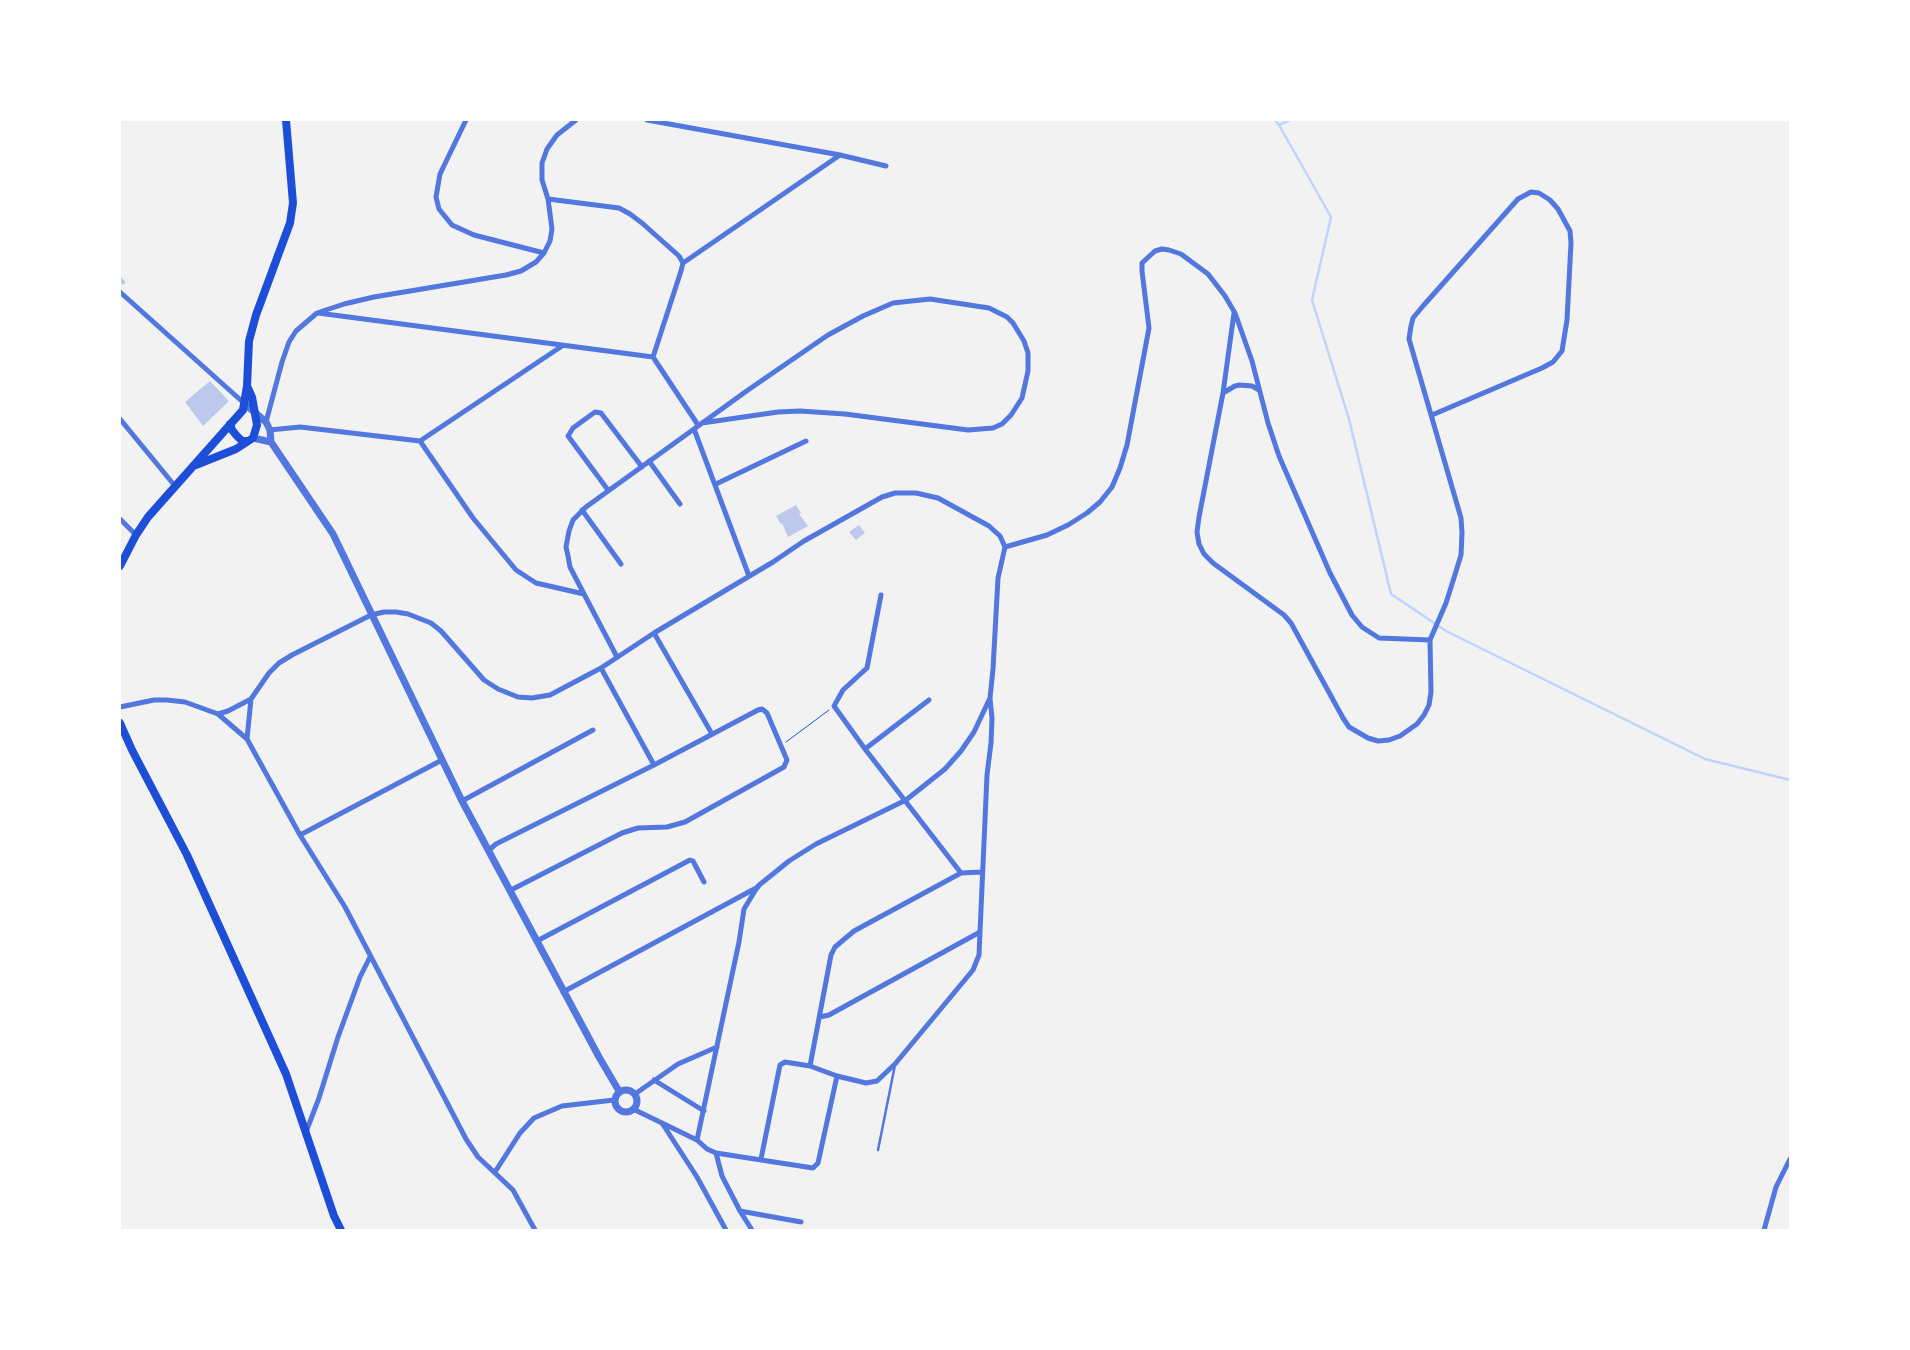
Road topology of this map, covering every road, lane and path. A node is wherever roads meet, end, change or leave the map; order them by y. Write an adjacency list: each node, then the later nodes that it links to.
1 (286, 120): 15 (main road)
2 (466, 120): 8 (street)
3 (576, 120): 7 (street)
4 (647, 120): 5 (street)
5 (840, 155): 6 (street); 9 (street)
6 (886, 166)
7 (548, 199): 8 (street); 9 (street)
8 (544, 253): 11 (street)
9 (683, 263): 14 (street)
10 (120, 292): 18 (street)
11 (317, 313): 13 (street); 22 (street)
12 (1234, 313): 16 (street); 17 (street); 40 (street)
13 (562, 346): 14 (street); 27 (street)
14 (654, 357): 24 (street)
15 (247, 386): 18 (main road); 19 (main road)
16 (1259, 390): 17 (street); 48 (street)
17 (1223, 393): 48 (street)
18 (245, 404): 19 (street); 23 (main road)
19 (254, 411): 22 (street); 26 (main road)
20 (1432, 415): 20 (street); 48 (street)
21 (120, 419): 34 (street)
22 (266, 422): 25 (street)
23 (230, 424): 26 (main road); 31 (main road)
24 (698, 426): 24 (street); 30 (street); 33 (street)
25 (270, 430): 27 (street); 29 (street)
26 (250, 440): 29 (street); 31 (main road)
27 (420, 441): 44 (street)
28 (806, 441): 33 (street)
29 (271, 442): 46 (street)
30 (649, 461): 32 (street); 36 (street)
31 (196, 465): 34 (main road)
32 (642, 466): 35 (street); 35 (street)
33 (716, 484): 43 (street)
34 (174, 486): 39 (main road)
35 (608, 490): 37 (street)
36 (680, 504)
37 (582, 510): 41 (street); 44 (street)
38 (120, 519): 39 (street)
39 (136, 535): 42 (main road)
40 (1005, 547): 43 (street); 51 (street)
41 (621, 564)
42 (120, 566)
43 (749, 576): 47 (street)
44 (584, 594): 49 (street)
45 (881, 595): 54 (street)
46 (371, 615): 50 (street); 52 (street); 63 (street)
47 (654, 633): 49 (street); 59 (street)
48 (1430, 640)
49 (617, 657): 50 (street)
50 (601, 668): 64 (street)
51 (990, 698): 65 (street); 69 (street)
52 (252, 700): 56 (street); 60 (street)
53 (929, 700): 62 (street)
54 (834, 706): 61 (path); 62 (street)
55 (120, 707): 56 (street)
56 (218, 714): 60 (street)
57 (120, 723): 90 (main road)
58 (593, 730): 66 (street)
59 (712, 734): 61 (street); 64 (street)
60 (247, 739): 67 (street)
61 (781, 745): 73 (street)
62 (865, 749): 65 (street)
63 (442, 760): 66 (street); 67 (street)
64 (654, 765): 68 (street)
65 (906, 800): 70 (street); 72 (street)
66 (462, 801): 68 (street)
67 (300, 835): 76 (street)
68 (489, 850): 73 (street)
69 (982, 872): 70 (street); 74 (street)
70 (961, 873): 78 (street)
71 (704, 882): 75 (street)
72 (758, 886): 77 (street); 79 (street)
73 (511, 890): 75 (street)
74 (980, 932): 78 (street); 80 (street)
75 (537, 941): 77 (street)
76 (370, 957): 90 (street); 96 (street)
77 (564, 992): 84 (street)
78 (820, 1018): 81 (street)
79 (717, 1047): 83 (street); 88 (street)
80 (896, 1064): 82 (street); 92 (lane)
81 (810, 1066): 82 (street); 94 (street)
82 (837, 1076): 94 (street)
83 (654, 1080): 85 (street); 88 (street)
84 (619, 1092): 85 (street); 86 (street)
85 (635, 1094): 87 (street)
86 (614, 1100): 87 (street); 96 (street)
87 (633, 1109): 89 (street)
88 (704, 1111): 91 (street)
89 (662, 1123): 91 (street); 101 (street)
90 (306, 1132): 99 (main road)
91 (697, 1140): 93 (street)
92 (878, 1150)
93 (716, 1153): 94 (street); 97 (street)
94 (761, 1159)
95 (1790, 1159): 103 (street)
96 (495, 1172): 100 (street)
97 (740, 1211): 98 (street); 102 (street)
98 (801, 1222)
99 (341, 1230)
100 (535, 1230)
101 (726, 1230)
102 (752, 1230)
103 (1764, 1230)

